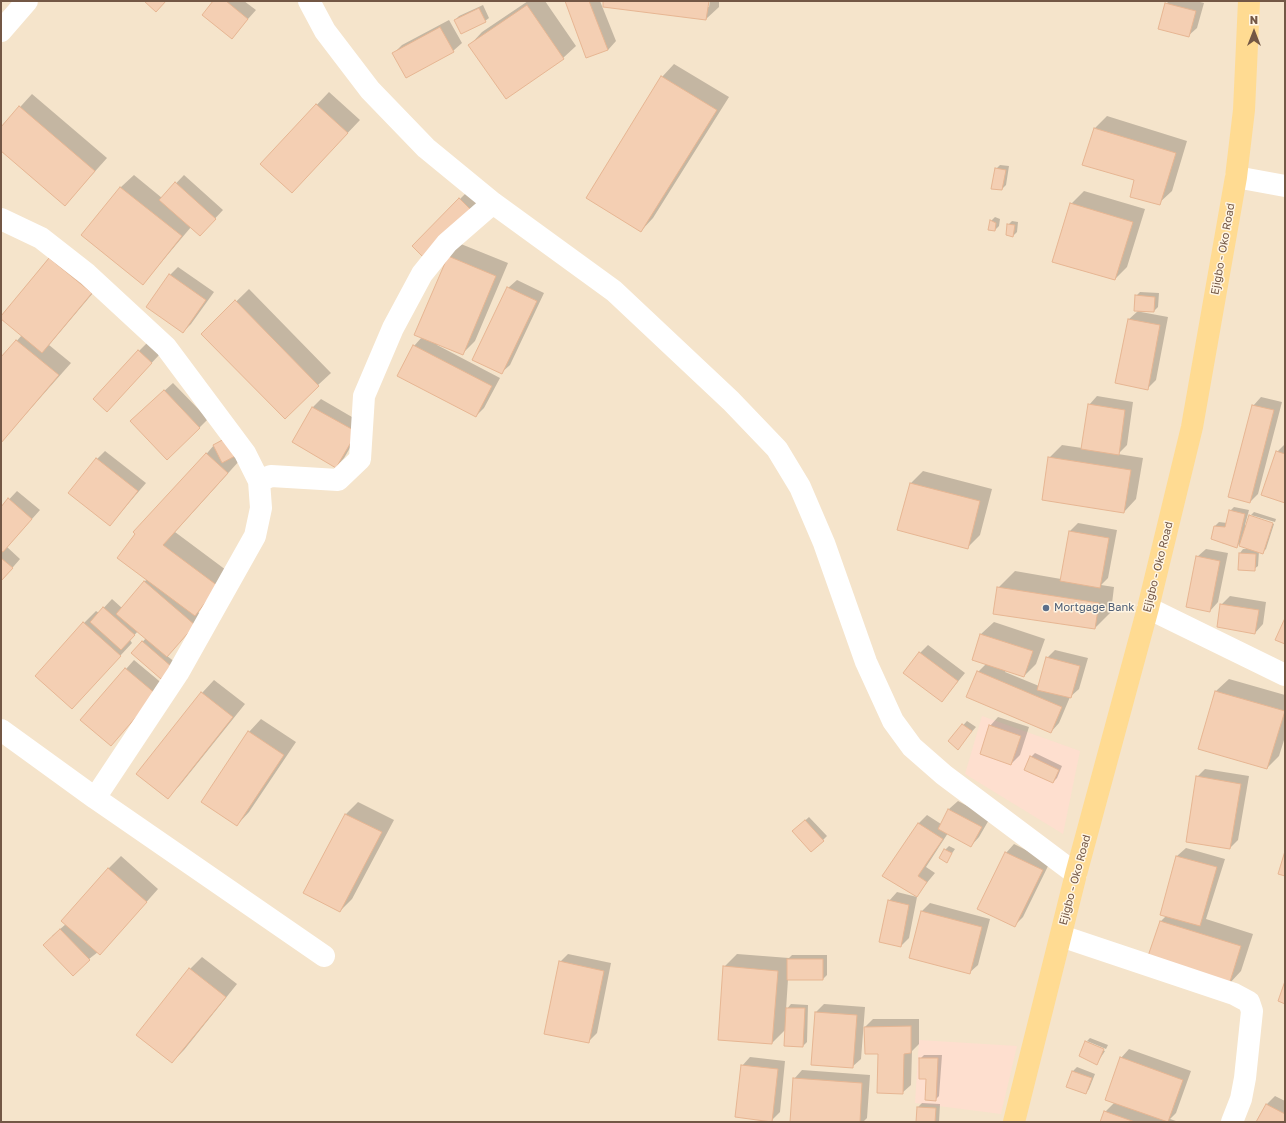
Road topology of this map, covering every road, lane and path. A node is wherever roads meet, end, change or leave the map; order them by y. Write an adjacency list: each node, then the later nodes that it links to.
1 (27, 1): 4 (street)
2 (309, 1): 7 (street)
3 (1249, 1): 5 (main road, Ejigbo - Oko Road)
4 (1, 31)
5 (1236, 177): 6 (street); 10 (main road, Ejigbo - Oko Road)
6 (1285, 186)
7 (493, 203): 9 (street); 14 (street)
8 (1, 219): 9 (street)
9 (259, 481): 13 (street)
10 (1148, 608): 11 (street); 14 (main road, Ejigbo - Oko Road)
11 (1285, 675)
12 (1, 730): 13 (street)
13 (95, 798): 16 (street)
14 (1076, 874): 15 (main road, Ejigbo - Oko Road)
15 (1061, 936): 17 (main road, Ejigbo - Oko Road); 18 (street)
16 (324, 956)
17 (1014, 1122)
18 (1232, 1122)

